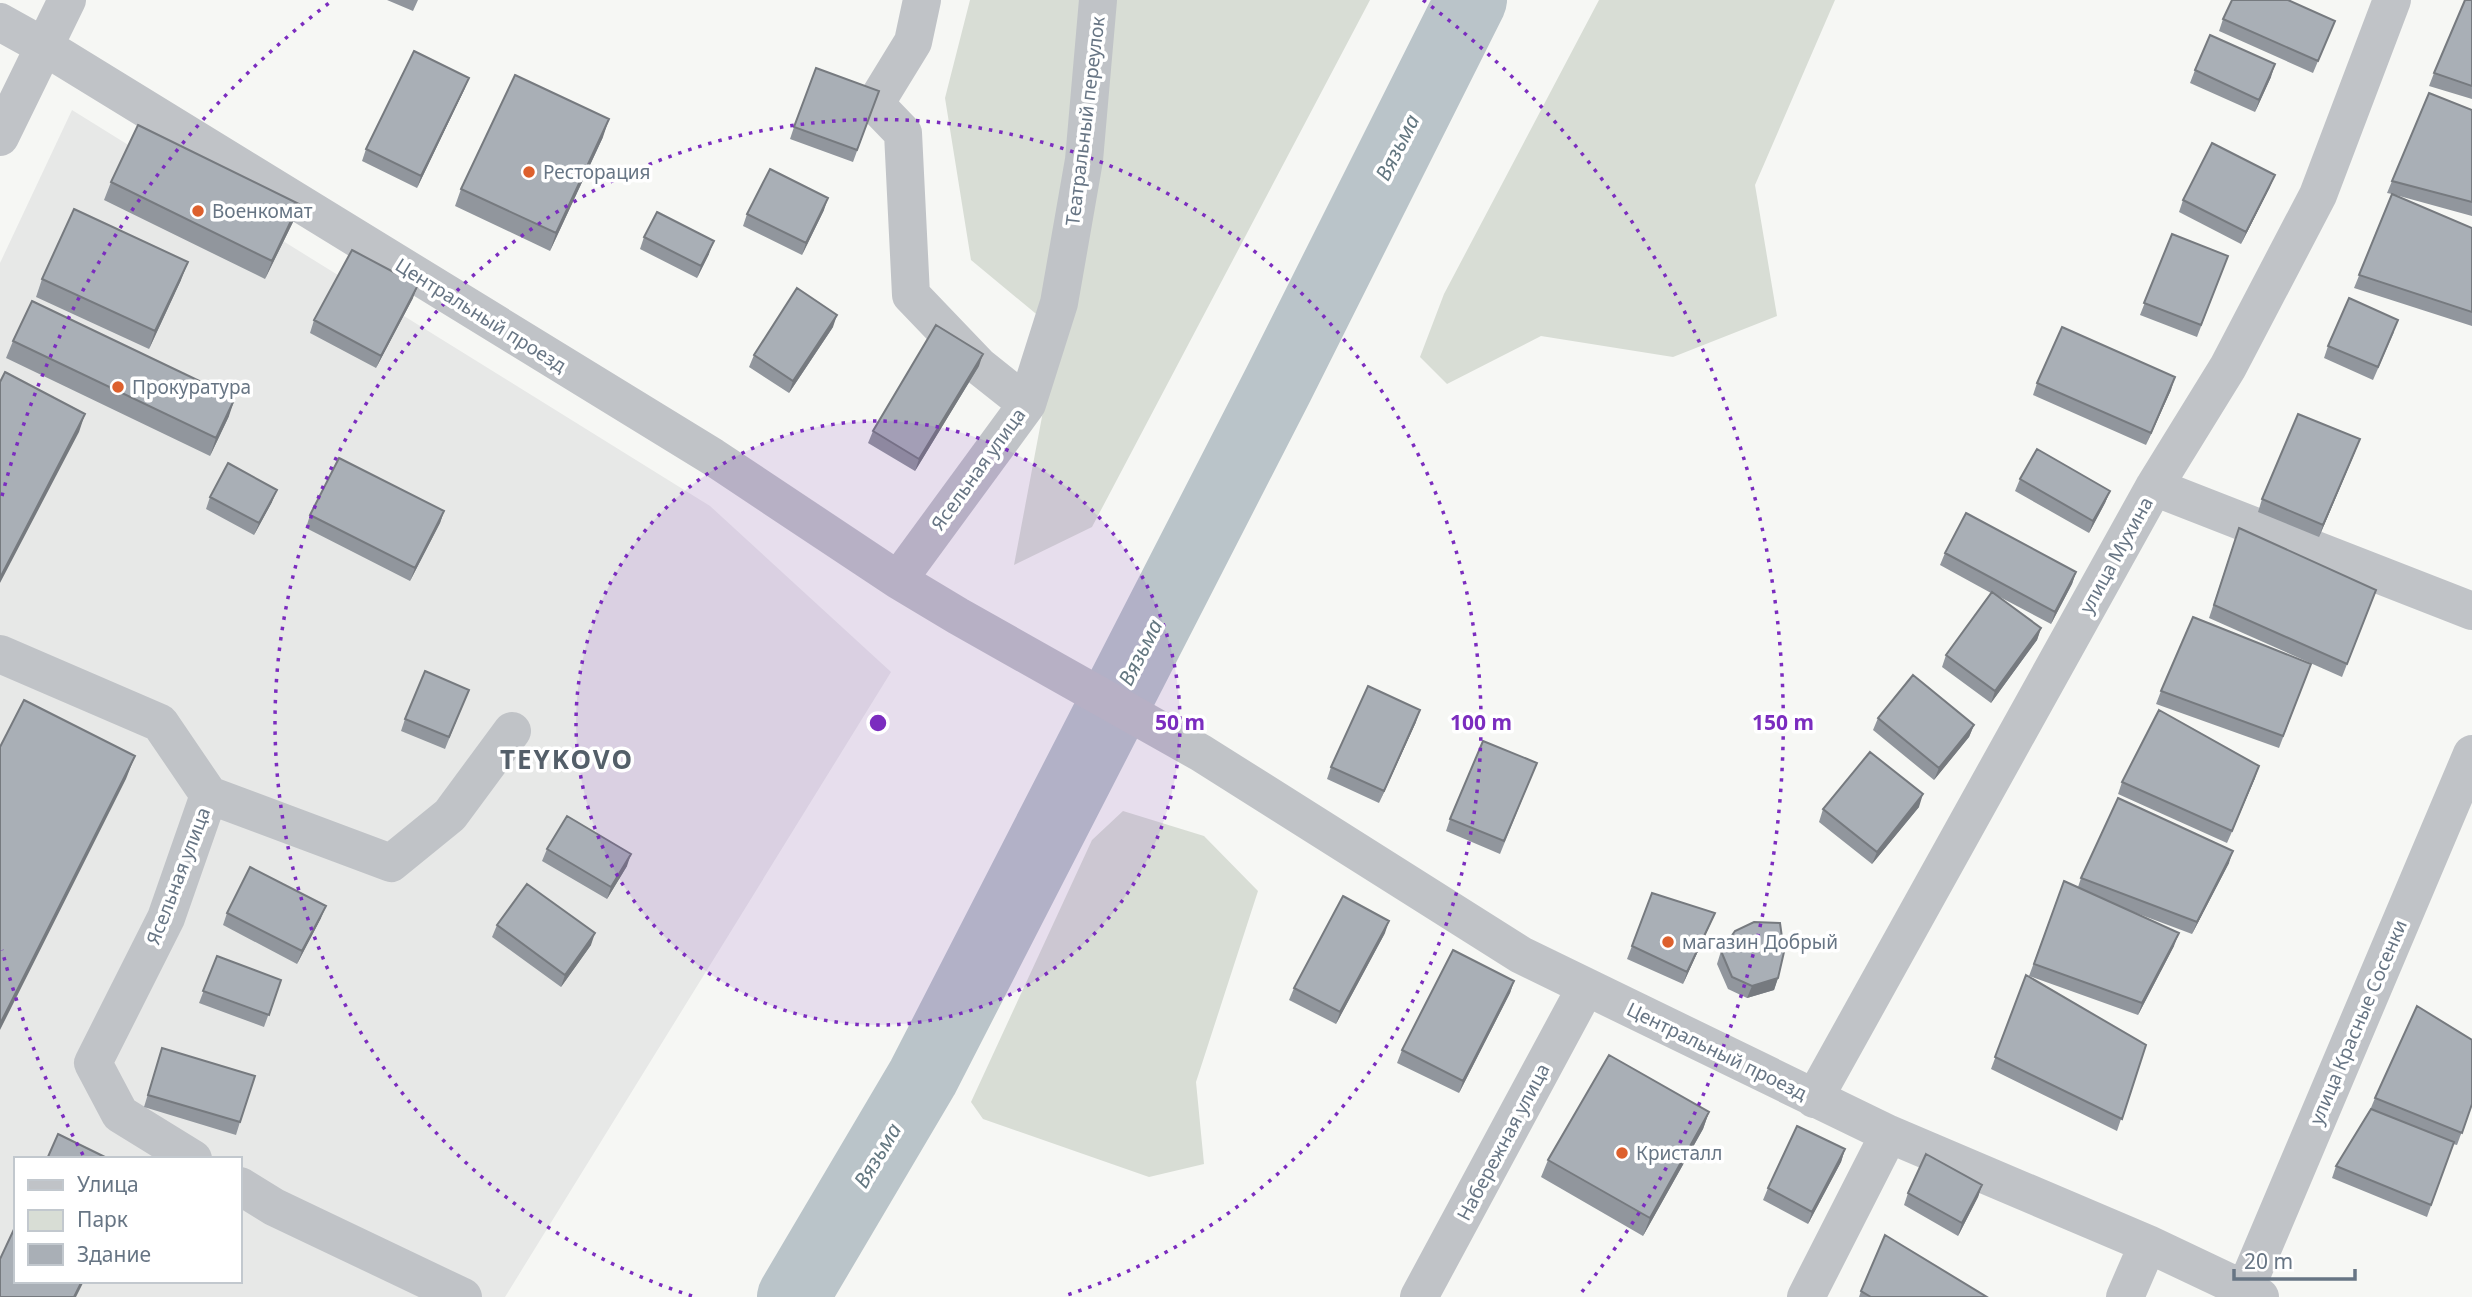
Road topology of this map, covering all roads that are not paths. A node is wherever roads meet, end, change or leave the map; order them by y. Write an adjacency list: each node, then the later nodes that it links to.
1 (67, 0): 6 (street)
2 (922, 0): 8 (street, Ясельная улица)
3 (1098, 0): 8 (street, Театральный переулок)
4 (2392, 0): 9 (street, улица Мухина)
5 (0, 22): 6 (street, Центральный проезд)
6 (45, 47): 7 (street); 10 (street, Центральный проезд)
7 (0, 137)
8 (1027, 404): 10 (street, Ясельная улица)
9 (2154, 487): 11 (street); 17 (street, улица Мухина)
10 (898, 580): 16 (street, Центральный проезд)
11 (2472, 611)
12 (0, 654): 15 (street, Ясельная улица)
13 (512, 731): 15 (street)
14 (2472, 754): 22 (street, улица Красные Сосенки)
15 (209, 795): 19 (street, Ясельная улица)
16 (1586, 987): 17 (street, Центральный проезд); 24 (street, Набережная улица)
17 (1814, 1099): 18 (street, Центральный проезд)
18 (1889, 1134): 21 (street, Центральный проезд); 25 (street)
19 (190, 1157)
20 (242, 1187): 23 (street)
21 (2148, 1244): 22 (street, Центральный проезд); 26 (street)
22 (2252, 1293)
23 (463, 1297)
24 (1419, 1297)
25 (1806, 1297)
26 (2125, 1297)

